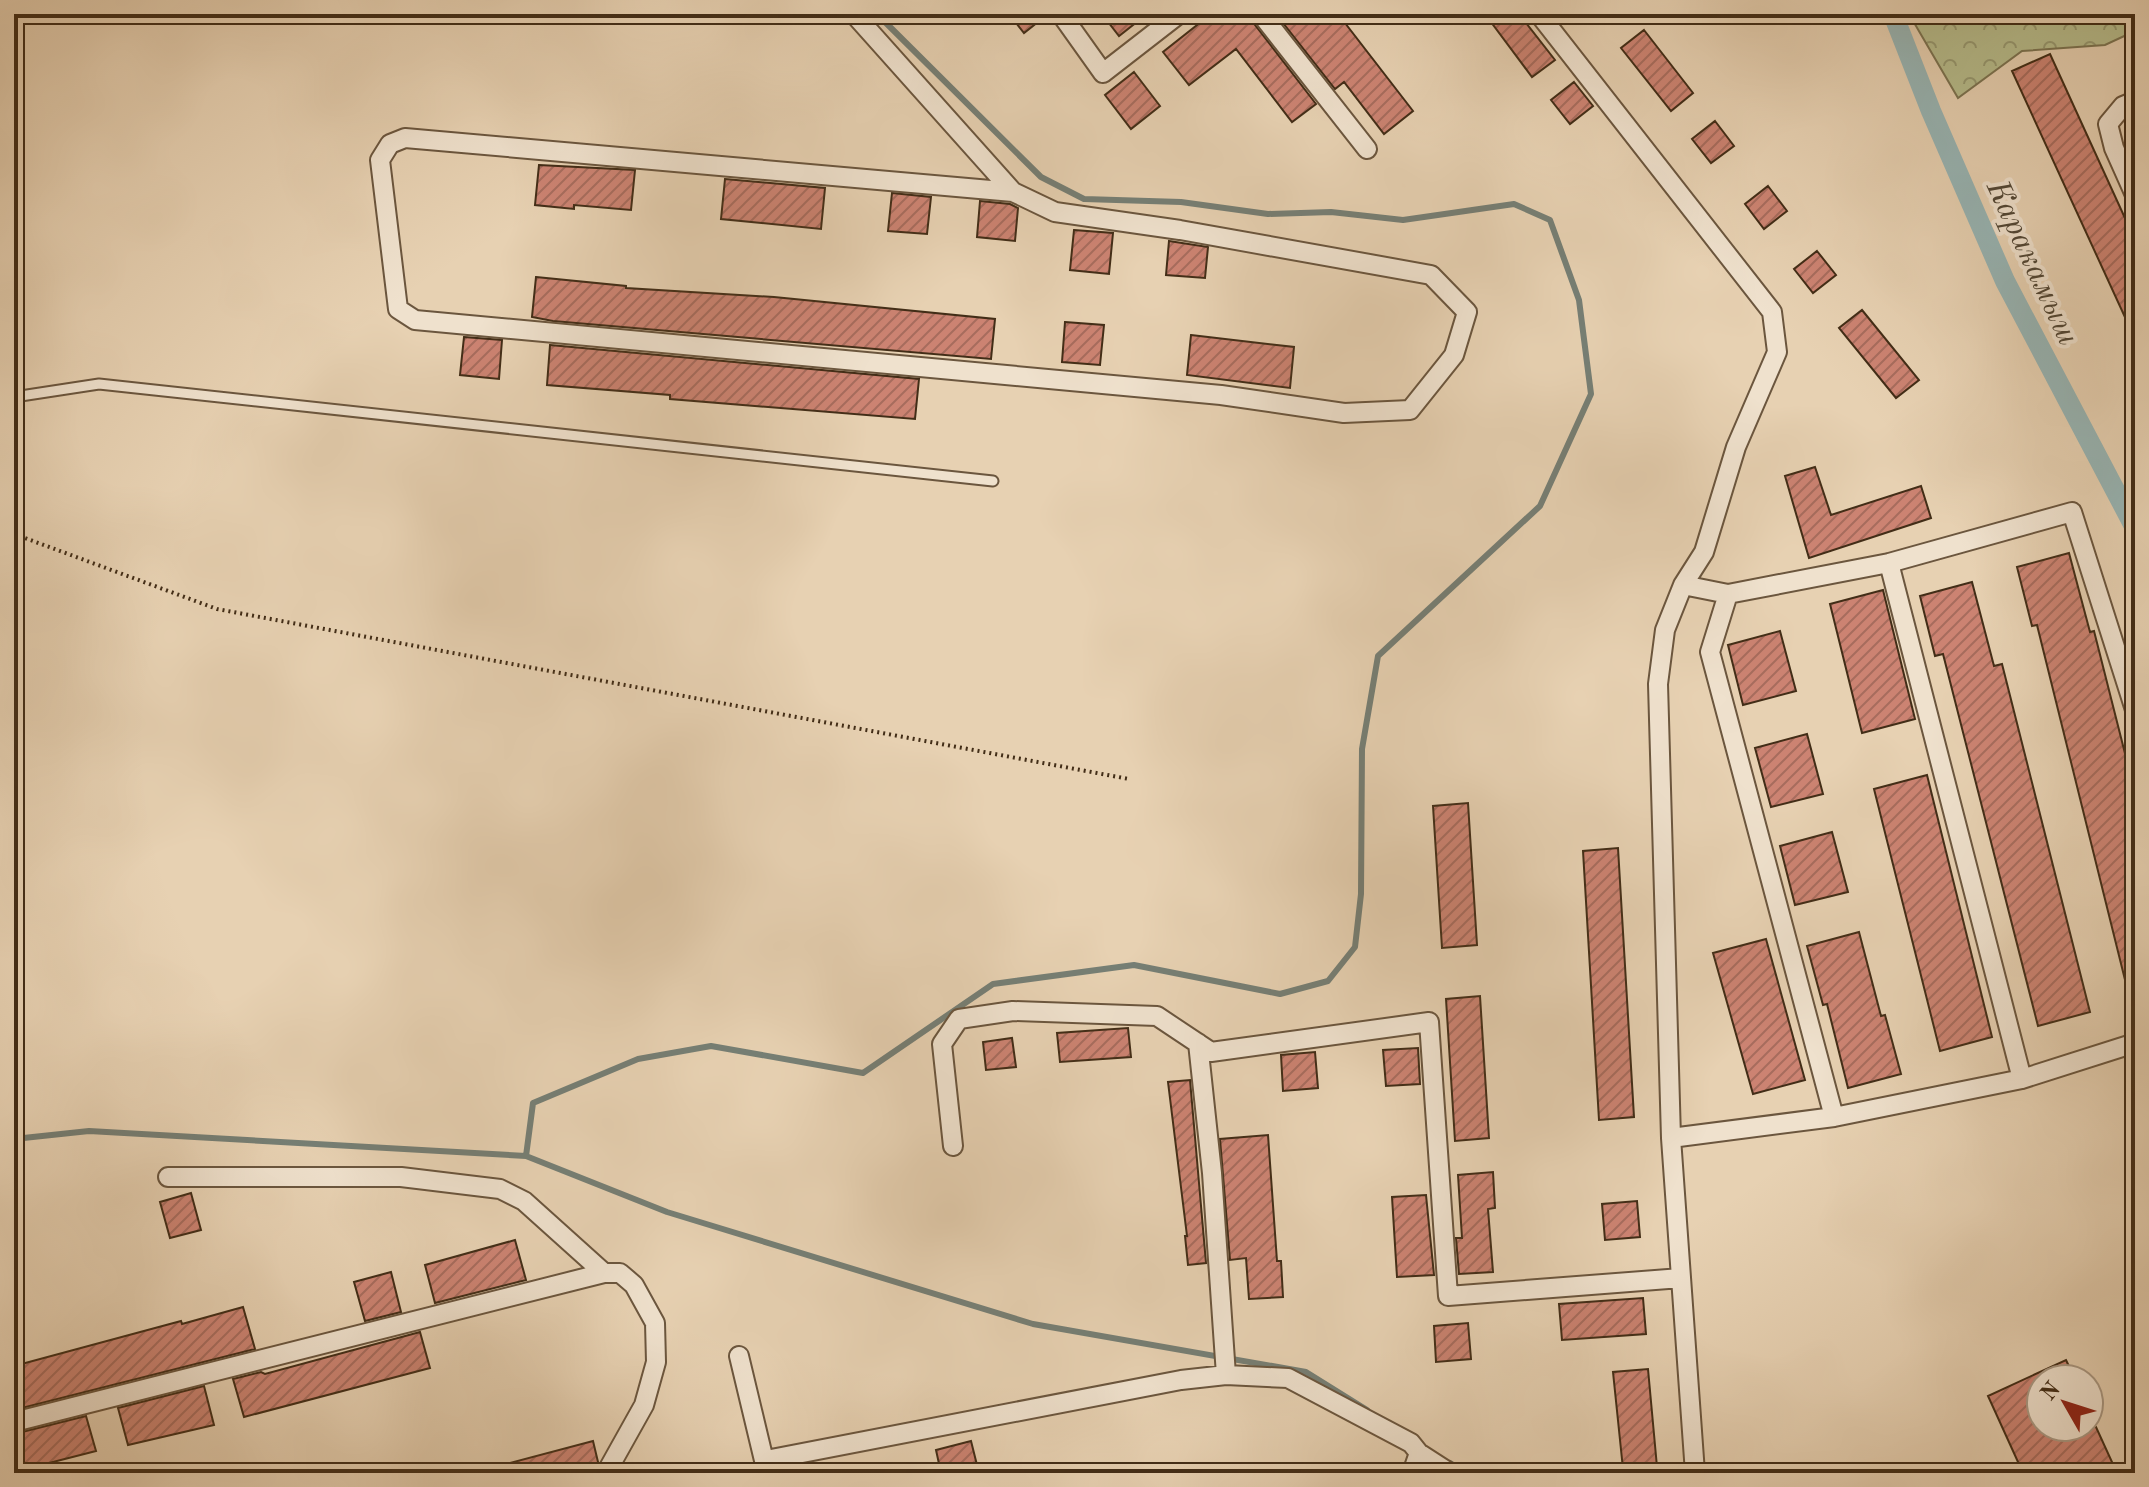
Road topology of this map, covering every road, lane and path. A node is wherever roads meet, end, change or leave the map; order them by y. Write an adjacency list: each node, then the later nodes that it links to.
1 (854, 14): 8 (street)
2 (1061, 14): 3 (street)
3 (1179, 14)
4 (1261, 14): 7 (street)
5 (1539, 14): 14 (street)
6 (2135, 101): 9 (street)
7 (1367, 149)
8 (1013, 192): 8 (street)
9 (2135, 195)
10 (14, 397): 11 (lane)
11 (993, 481)
12 (14, 534): 17 (path)
13 (1889, 563): 15 (street); 16 (street); 20 (street)
14 (1683, 585): 15 (street); 22 (street)
15 (1728, 594): 21 (street)
16 (2135, 710)
17 (1129, 779)
18 (1198, 1043): 23 (street); 26 (street); 28 (street)
19 (2135, 1043): 20 (street)
20 (2022, 1079): 21 (street)
21 (1834, 1117): 22 (street)
22 (1671, 1138): 26 (street)
23 (953, 1146)
24 (168, 1177): 25 (street)
25 (604, 1273): 29 (street); 32 (street)
26 (1681, 1278): 35 (street)
27 (739, 1356): 31 (street)
28 (1226, 1375): 30 (street); 31 (street)
29 (14, 1422)
30 (1419, 1453): 33 (street); 34 (street)
31 (767, 1467)
32 (606, 1473)
33 (1412, 1473)
34 (1450, 1473)
35 (1695, 1473)

